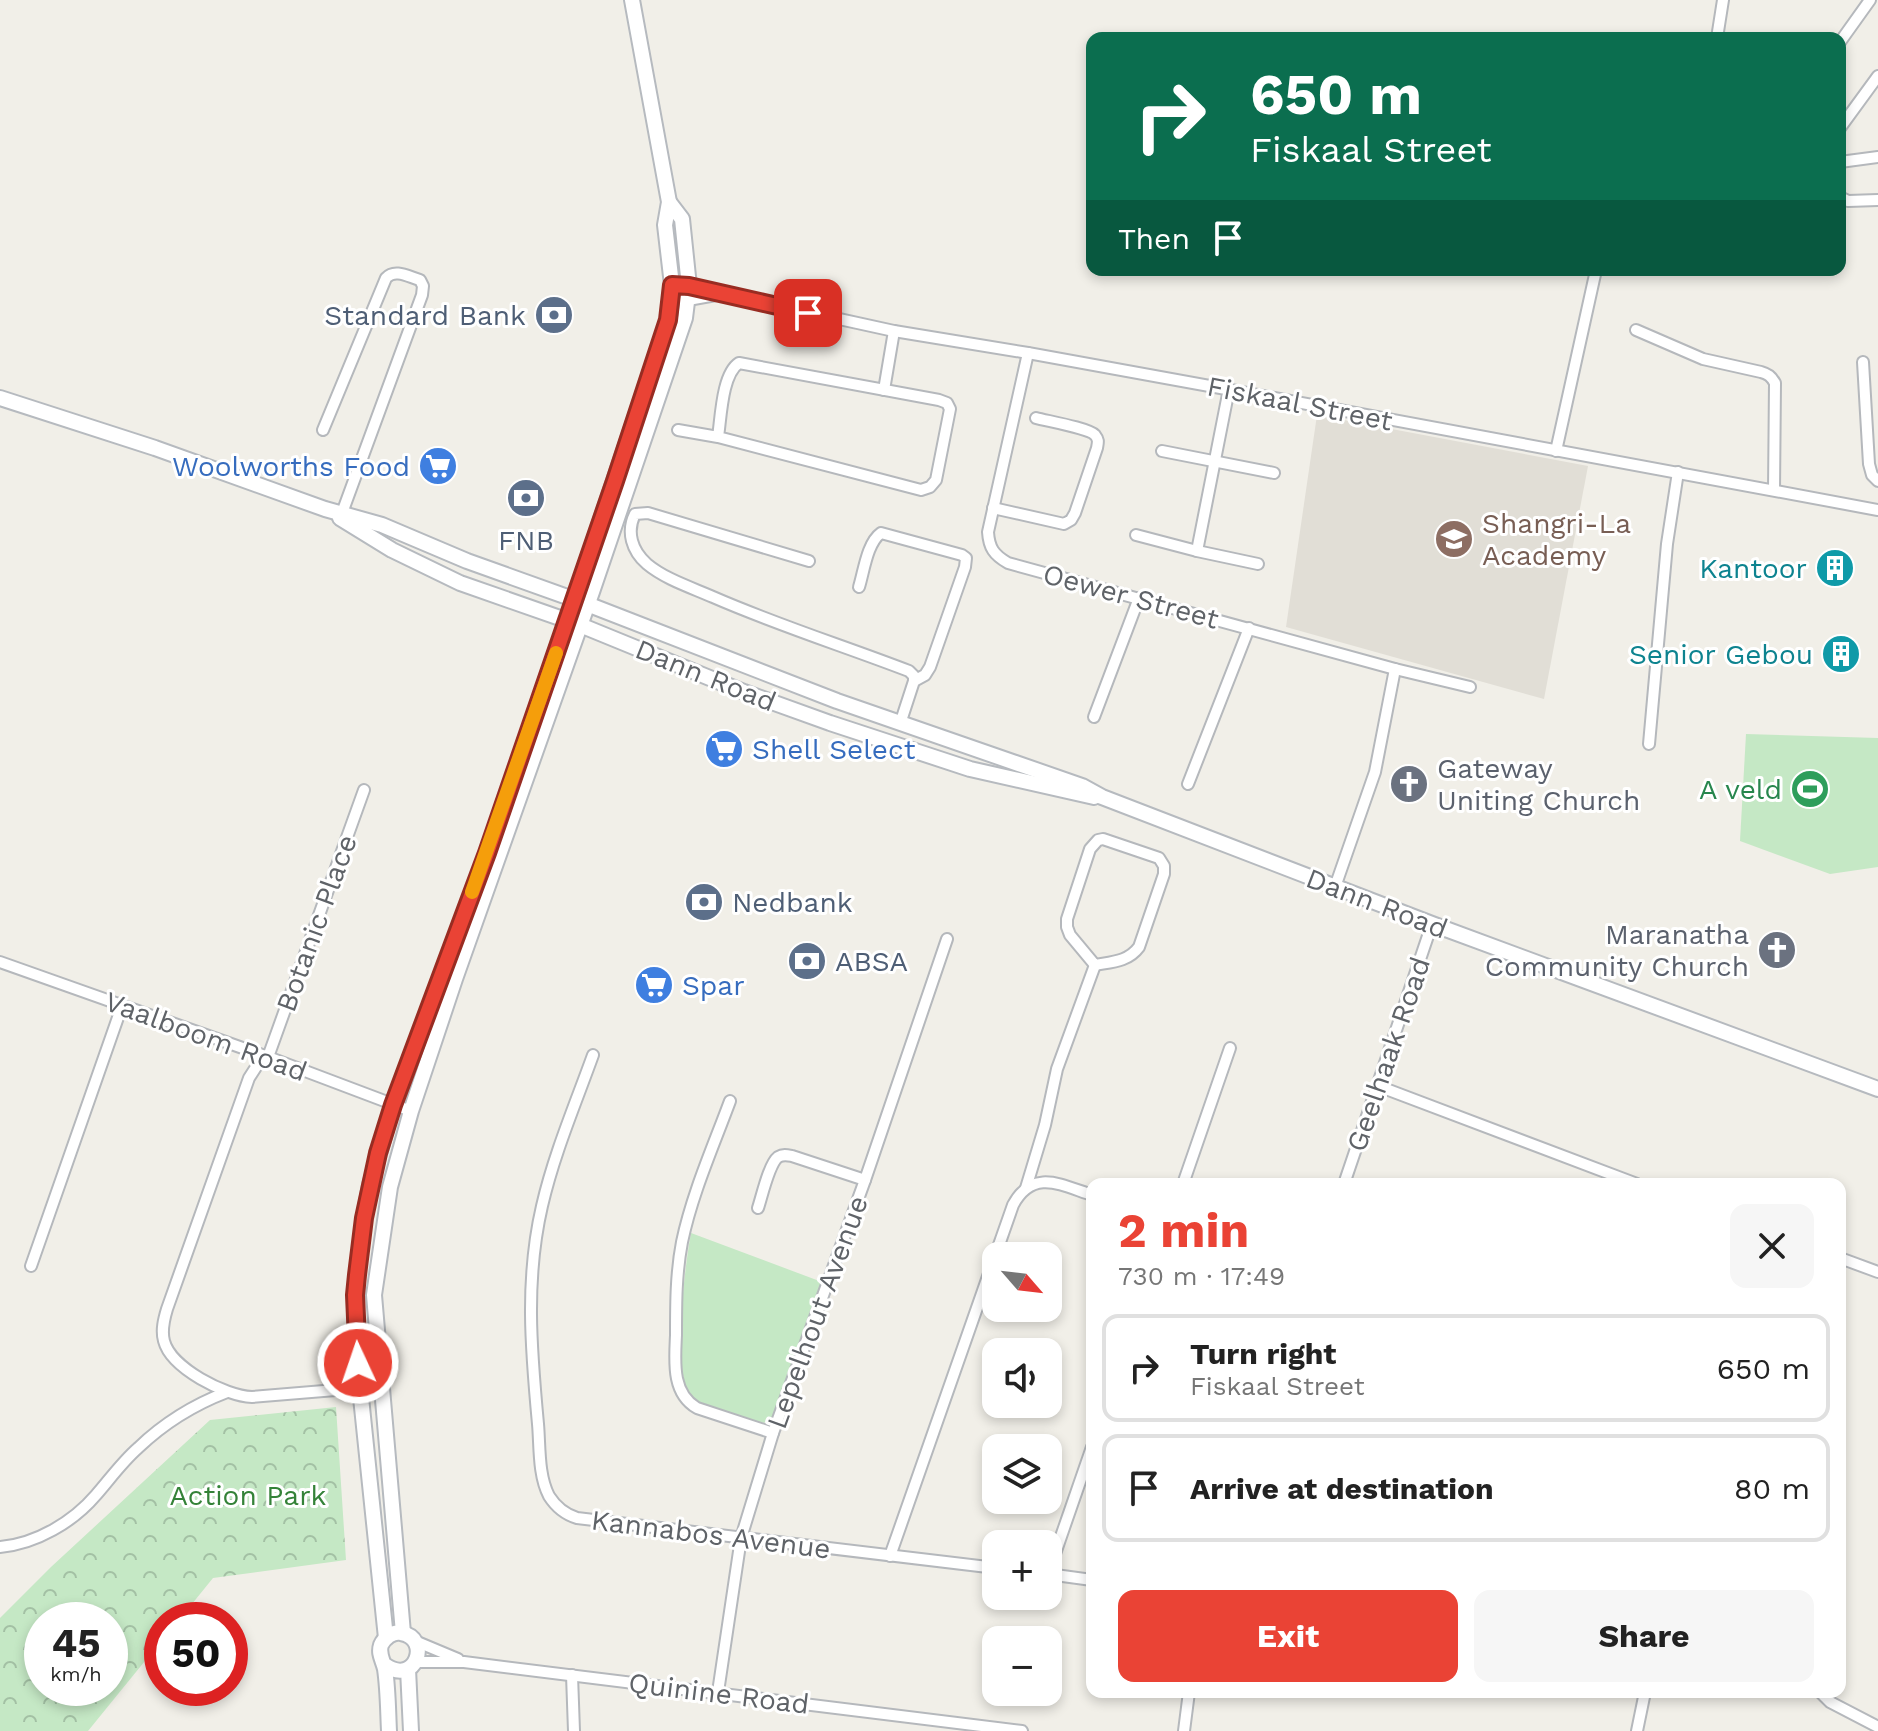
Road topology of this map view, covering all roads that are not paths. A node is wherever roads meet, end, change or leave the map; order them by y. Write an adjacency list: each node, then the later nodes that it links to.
1 (632, 0): 12 (main road)
2 (1723, 0): 4 (street)
3 (1870, 0): 5 (street)
4 (1718, 32)
5 (1846, 34)
6 (1876, 82): 7 (street)
7 (1846, 120)
8 (1878, 157): 9 (street)
9 (1846, 161)
10 (1846, 200): 11 (street)
11 (1878, 200)
12 (669, 202): 14 (main road); 15 (main road)
13 (1595, 276): 28 (street)
14 (672, 292): 15 (street, Fiskaal Street); 44 (main road)
15 (688, 293): 17 (street, Fiskaal Street); 44 (main road)
16 (1636, 330): 33 (street)
17 (894, 331): 18 (street, Fiskaal Street); 21 (street)
18 (1028, 353): 20 (street, Fiskaal Street); 34 (street, Oewer Street)
19 (1863, 362): 32 (street)
20 (1229, 389): 28 (street, Fiskaal Street); 29 (street)
21 (884, 390): 26 (street); 26 (street)
22 (0, 398): 35 (main road, Dann Road)
23 (1036, 418): 34 (street)
24 (323, 430): 37 (street)
25 (678, 430): 26 (street)
26 (718, 437)
27 (1162, 451): 29 (street)
28 (1556, 451): 30 (street, Fiskaal Street)
29 (1216, 461): 31 (street); 39 (street)
30 (1678, 472): 33 (street, Fiskaal Street); 52 (street)
31 (1274, 473)
32 (1878, 481)
33 (1774, 490): 36 (street, Fiskaal Street)
34 (993, 508): 43 (street, Oewer Street)
35 (325, 509): 37 (main road, Dann Road); 45 (main road, Dann Road)
36 (1878, 510)
37 (342, 513): 44 (main road, Dann Road)
38 (1136, 535): 39 (street)
39 (1197, 551): 41 (street)
40 (809, 561): 48 (street)
41 (1258, 564)
42 (859, 587): 48 (street)
43 (1139, 598): 46 (street, Oewer Street); 50 (street)
44 (581, 602): 45 (main road); 51 (main road, Dann Road)
45 (574, 623): 55 (main road, Dann Road); 68 (main road); 69 (main road)
46 (1249, 628): 47 (street, Oewer Street); 53 (street)
47 (1395, 669): 49 (street, Oewer Street); 56 (street)
48 (914, 681): 51 (street)
49 (1470, 687)
50 (1094, 717)
51 (900, 724): 55 (main road, Dann Road)
52 (1649, 744)
53 (1188, 784)
54 (364, 790): 64 (street, Botanic Place)
55 (1102, 797): 56 (main road, Dann Road)
56 (1335, 887): 57 (main road, Dann Road)
57 (1432, 924): 65 (street, Geelhaak Road); 66 (main road, Dann Road)
58 (947, 939): 74 (street, Lepelhout Avenue)
59 (0, 962): 61 (street, Vaalboom Road)
60 (1095, 965): 60 (street); 75 (street)
61 (122, 1006): 64 (street, Vaalboom Road); 80 (street)
62 (1230, 1048): 71 (street)
63 (593, 1055): 88 (street, Kannabos Avenue)
64 (268, 1057): 68 (street, Vaalboom Road); 84 (street, Botanic Place)
65 (1378, 1086): 72 (street, Geelhaak Road); 73 (street)
66 (1878, 1089)
67 (730, 1101): 85 (street)
68 (393, 1105): 69 (street, Vaalboom Road); 78 (main road)
69 (411, 1111): 70 (main road)
70 (392, 1175): 78 (main road); 82 (main road)
71 (1185, 1178)
72 (1346, 1178)
73 (1621, 1178)
74 (865, 1180): 77 (street); 85 (street, Lepelhout Avenue)
75 (1026, 1188): 76 (street); 90 (street)
76 (1086, 1193)
77 (758, 1208)
78 (364, 1218): 83 (main road)
79 (1846, 1260): 81 (street)
80 (31, 1266)
81 (1878, 1272)
82 (377, 1334): 83 (street); 94 (main road)
83 (360, 1388): 84 (street); 95 (main road)
84 (227, 1392): 89 (street)
85 (773, 1433): 88 (street, Lepelhout Avenue)
86 (1086, 1464): 87 (street)
87 (1062, 1534)
88 (741, 1538): 90 (street, Kannabos Avenue); 100 (street, Lepelhout Avenue)
89 (0, 1547)
90 (890, 1556): 91 (street, Kannabos Avenue)
91 (982, 1566)
92 (1062, 1576): 93 (street)
93 (1086, 1579)
94 (409, 1637): 95 (main road); 96 (street, Quinine Road); 98 (main road)
95 (386, 1638): 97 (main road)
96 (464, 1662): 98 (street, Quinine Road); 99 (street, Quinine Road)
97 (385, 1665): 98 (main road); 105 (main road)
98 (412, 1666): 106 (main road)
99 (572, 1675): 100 (street, Quinine Road); 107 (street)
100 (718, 1692): 108 (street, Quinine Road)
101 (1188, 1698): 109 (street)
102 (1644, 1698): 110 (street)
103 (1826, 1698): 104 (street)
104 (1878, 1727)
105 (389, 1731)
106 (411, 1731)
107 (574, 1731)
108 (1021, 1731)
109 (1184, 1731)
110 (1637, 1731)

